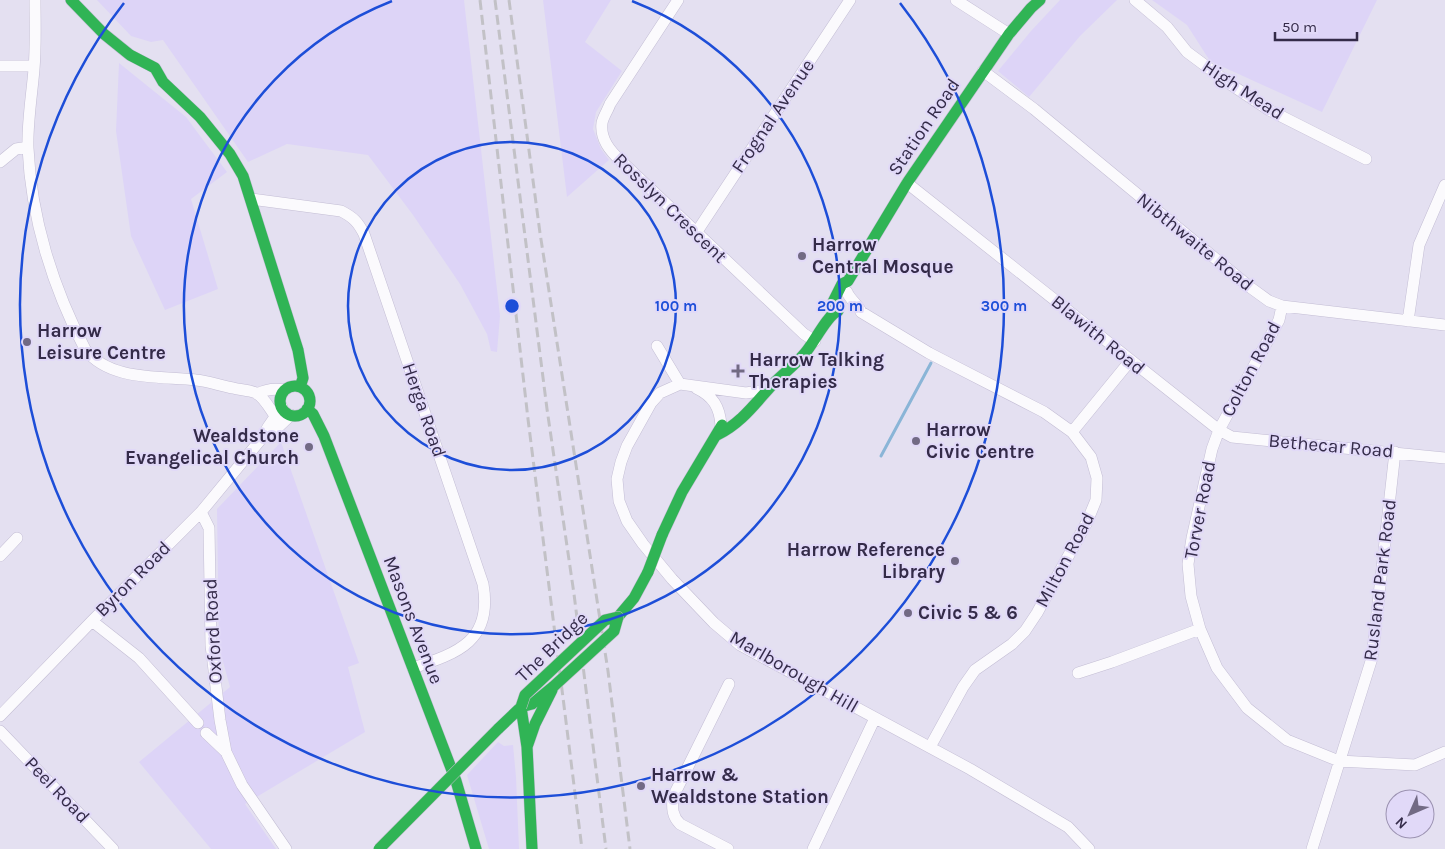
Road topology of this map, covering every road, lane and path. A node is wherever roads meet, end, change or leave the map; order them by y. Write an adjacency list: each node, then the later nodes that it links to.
1 (35, 0): 10 (street)
2 (71, 0): 17 (main road)
3 (678, 0): 18 (street, Rosslyn Crescent)
4 (850, 0): 18 (street, Frognal Avenue)
5 (956, 0): 8 (street)
6 (1040, 0): 8 (main road, Station Road)
7 (1135, 0): 13 (street, High Mead)
8 (1009, 34): 11 (main road, Station Road)
9 (0, 66): 10 (street)
10 (34, 66): 12 (street)
11 (983, 71): 15 (main road, Station Road); 20 (street, Nibthwaite Road)
12 (28, 147): 14 (street); 34 (street)
13 (1366, 159)
14 (0, 162)
15 (907, 183): 19 (main road, Station Road); 27 (street, Blawith Road)
16 (1445, 184): 23 (street)
17 (251, 199): 30 (main road); 50 (street, Herga Road)
18 (696, 233): 25 (street, Rosslyn Crescent)
19 (848, 287): 21 (main road, Station Road); 22 (street, Milton Road)
20 (1282, 306): 23 (street, Nibthwaite Road); 39 (street, Colton Road)
21 (835, 312): 22 (street, Milton Road); 25 (main road, Station Road)
22 (861, 312): 40 (street, Milton Road)
23 (1408, 321): 24 (street, Nibthwaite Road)
24 (1445, 325)
25 (815, 341): 28 (main road, Station Road)
26 (657, 346): 29 (street)
27 (1130, 362): 39 (street, Blawith Road); 40 (street)
28 (775, 382): 33 (main road, Station Road); 38 (main road, Station Road)
29 (680, 384): 31 (street); 56 (street, Marlborough Hill)
30 (300, 386): 32 (main road); 35 (main road)
31 (694, 387): 33 (street); 38 (street)
32 (285, 390): 34 (street); 36 (main road)
33 (759, 391): 38 (main road, Station Road)
34 (256, 394): 36 (street)
35 (307, 409): 37 (main road); 50 (main road, Masons Avenue)
36 (278, 412): 37 (main road); 41 (street, Byron Road)
37 (291, 415): 41 (street, Byron Road)
38 (719, 430): 47 (main road, bridge)
39 (1219, 430): 42 (street, Bethecar Road); 49 (street, Torver Road)
40 (1072, 432): 62 (street, Milton Road)
41 (262, 438): 44 (street, Byron Road)
42 (1395, 452): 43 (street, Bethecar Road); 65 (street, Rusland Park Road)
43 (1445, 458)
44 (201, 512): 48 (street, Byron Road); 63 (street, Oxford Road)
45 (17, 538): 46 (street)
46 (0, 556)
47 (618, 617): 53 (main road, The Bridge, bridge); 54 (main road, The Bridge, bridge)
48 (92, 621): 55 (street, Byron Road); 57 (street)
49 (1200, 630): 51 (street); 65 (street, Torver Road)
50 (412, 668): 69 (main road, Masons Avenue)
51 (1078, 673)
52 (729, 684): 71 (street)
53 (554, 686): 54 (main road); 61 (main road, The Bridge)
54 (521, 707): 58 (main road); 61 (main road)
55 (0, 716)
56 (875, 718): 62 (street, Marlborough Hill); 72 (street)
57 (198, 723)
58 (498, 729): 61 (main road); 68 (main road, bridge)
59 (0, 731): 66 (street, Peel Road)
60 (206, 733): 63 (street)
61 (527, 739): 70 (main road, The Bridge)
62 (930, 747): 73 (street, Marlborough Hill)
63 (226, 752): 67 (street)
64 (1445, 752): 65 (street, Torver Road)
65 (1339, 761): 74 (street, Rusland Park Road)
66 (113, 849)
67 (286, 849)
68 (378, 849)
69 (476, 849)
70 (532, 849)
71 (728, 849)
72 (813, 849)
73 (1089, 849)
74 (1312, 849)

